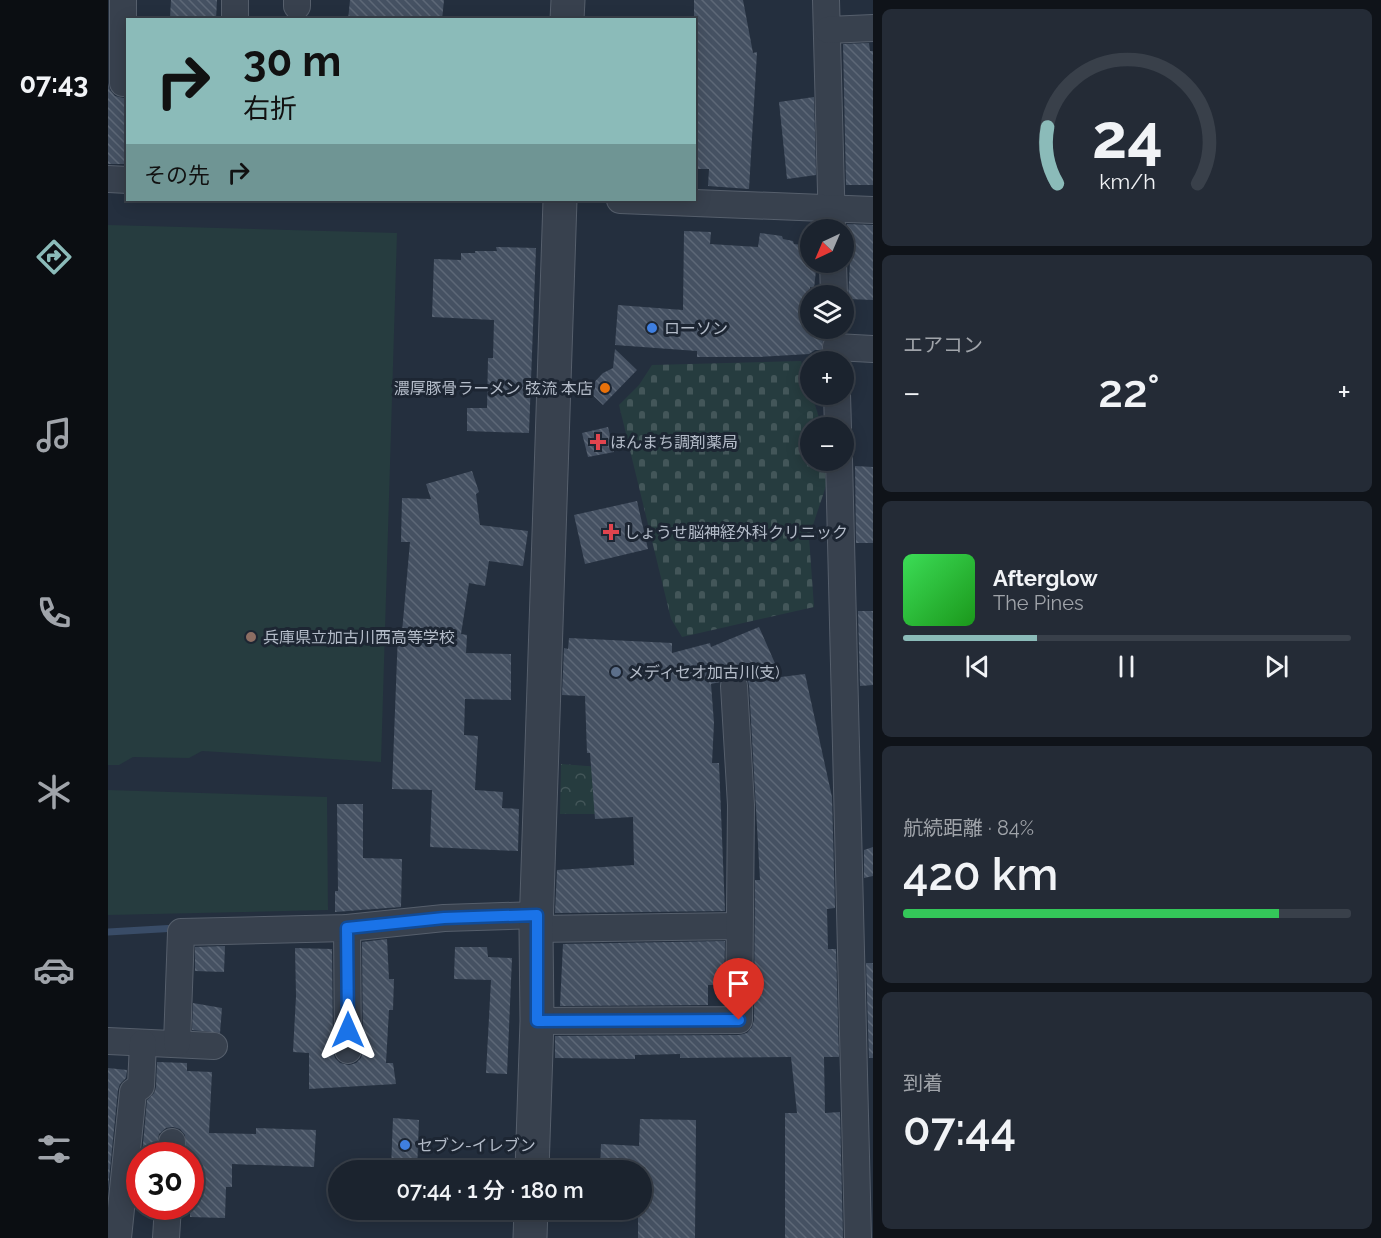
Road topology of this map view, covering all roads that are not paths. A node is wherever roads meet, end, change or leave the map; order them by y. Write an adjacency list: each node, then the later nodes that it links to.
1 (123, 0): 9 (street)
2 (236, 0): 5 (street)
3 (568, 0): 6 (street)
4 (826, 0): 8 (street)
5 (235, 18)
6 (567, 18)
7 (873, 28): 8 (street)
8 (828, 30): 15 (street)
9 (123, 83)
10 (108, 179): 11 (street)
11 (126, 180)
12 (560, 201): 20 (street)
13 (632, 201): 15 (street)
14 (873, 210): 15 (street)
15 (832, 218)
16 (836, 346): 17 (street)
17 (873, 348)
18 (839, 471): 29 (street)
19 (734, 686): 21 (street)
20 (536, 922): 21 (street); 22 (street); 23 (street)
21 (738, 926): 23 (street)
22 (347, 928): 26 (street); 28 (street)
23 (537, 1021): 30 (street)
24 (108, 1041): 25 (street)
25 (144, 1043): 26 (street); 33 (street)
26 (177, 1043): 27 (street)
27 (214, 1046)
28 (348, 1050)
29 (863, 1055): 36 (street)
30 (532, 1160)
31 (167, 1220): 34 (street)
32 (531, 1220): 35 (street)
33 (118, 1238)
34 (166, 1238)
35 (530, 1238)
36 (858, 1238)

